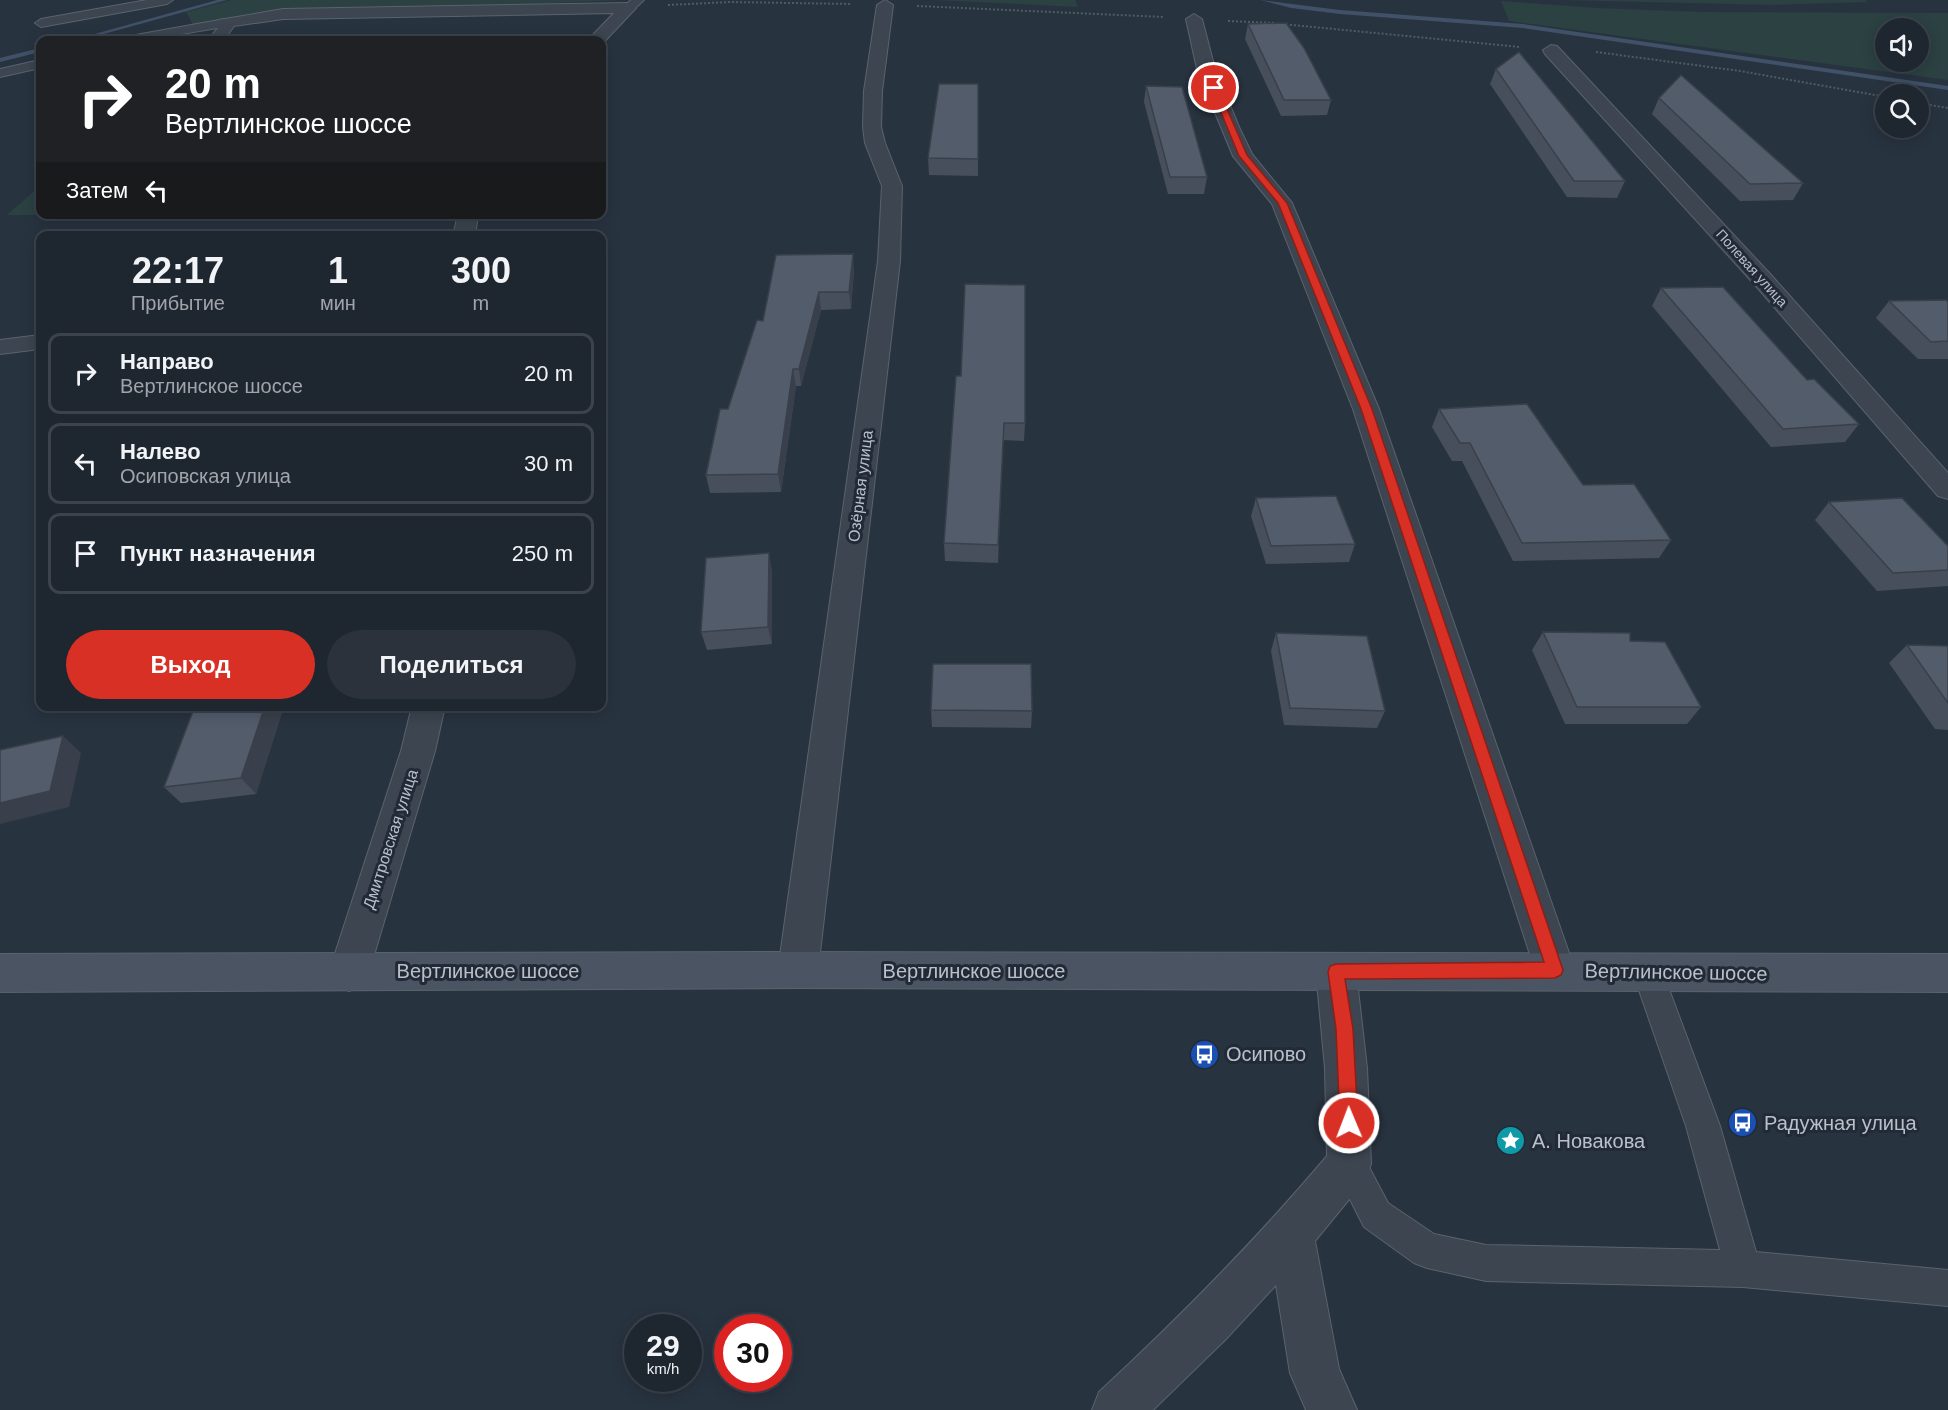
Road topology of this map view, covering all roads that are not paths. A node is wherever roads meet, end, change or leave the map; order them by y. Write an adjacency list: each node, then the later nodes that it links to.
1 (167, 0): 5 (lane)
2 (633, 4): 6 (street); 9 (street)
3 (885, 5): 17 (street, Озёрная улица)
4 (1194, 20): 18 (street)
5 (41, 23)
6 (225, 23): 7 (lane); 8 (street)
7 (149, 36)
8 (220, 36)
9 (600, 36)
10 (1551, 50): 15 (street, Полевая улица)
11 (36, 65): 12 (lane)
12 (0, 73)
13 (36, 342): 14 (street)
14 (0, 347)
15 (1948, 490)
16 (428, 711): 19 (street, Дмитровская улица)
17 (798, 970): 19 (main road, Вертлинское шоссе); 20 (main road, Вертлинское шоссе)
18 (1555, 970): 20 (main road, Вертлинское шоссе); 22 (main road, Вертлинское шоссе)
19 (349, 972): 21 (main road, Вертлинское шоссе)
20 (1336, 972): 24 (street)
21 (0, 973)
22 (1648, 973): 23 (main road, Вертлинское шоссе); 26 (lane)
23 (1948, 973)
24 (1350, 1164): 25 (street); 26 (lane)
25 (1291, 1234): 28 (street); 29 (street)
26 (1743, 1269): 27 (lane)
27 (1948, 1288)
28 (1117, 1410)
29 (1332, 1410)

